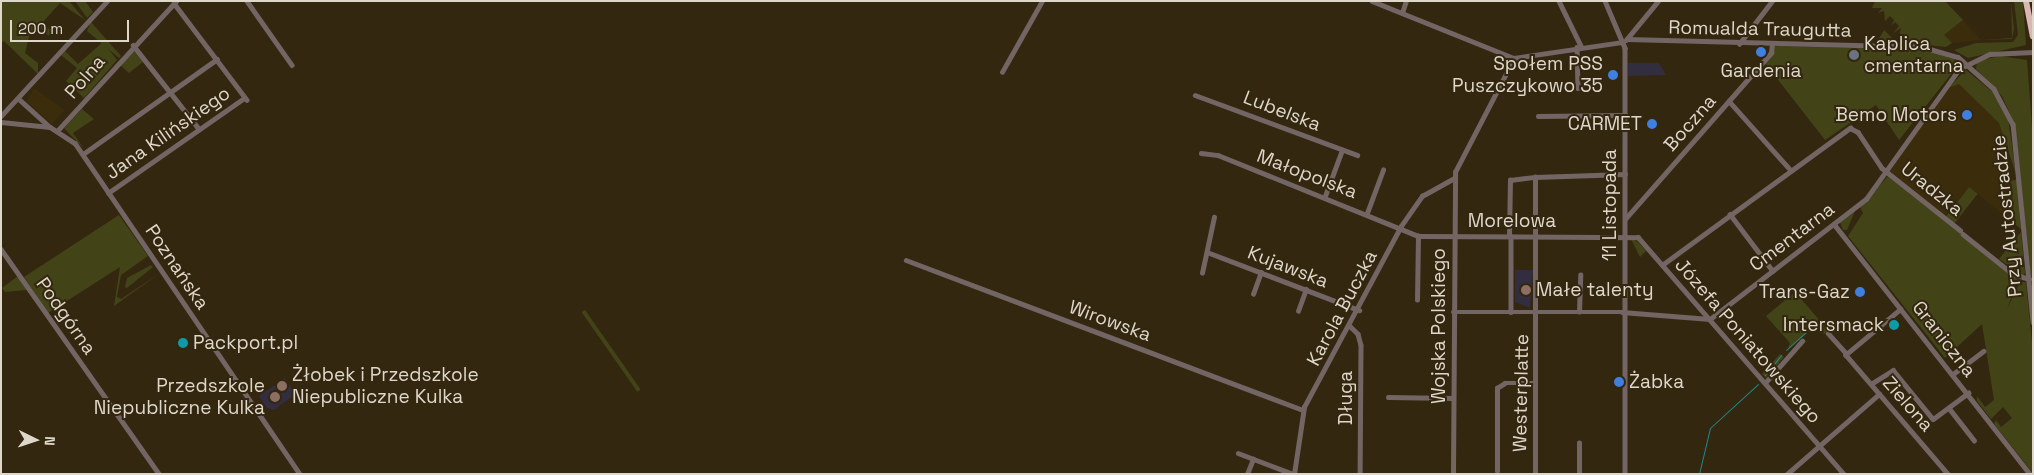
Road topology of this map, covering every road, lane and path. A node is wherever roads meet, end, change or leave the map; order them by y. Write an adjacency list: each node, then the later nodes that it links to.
1 (107, 1): 29 (street)
2 (247, 1): 23 (street)
3 (1042, 1): 25 (street)
4 (1372, 1): 12 (street)
5 (1406, 1): 12 (street)
6 (1559, 1): 18 (street)
7 (1605, 1): 14 (street, 11 Listopada)
8 (1658, 1): 14 (street)
9 (1772, 1): 15 (street)
10 (2026, 1): 13 (highway)
11 (175, 2): 17 (street, Polna); 22 (street)
12 (1402, 13): 21 (street)
13 (2033, 36)
14 (1625, 41): 15 (street, Romualda Traugutta); 18 (street, Romualda Traugutta); 31 (street, 11 Listopada)
15 (1739, 44): 16 (street, Romualda Traugutta)
16 (1772, 44): 19 (street, Romualda Traugutta); 30 (street, Boczna)
17 (133, 45): 27 (street); 37 (street, Polna)
18 (1579, 46): 21 (street, Romualda Traugutta); 26 (street)
19 (1949, 52): 24 (street, Przy Autostradzie)
20 (2033, 52): 24 (street)
21 (1514, 58): 47 (street)
22 (217, 59): 27 (street); 36 (street, Jana Kilińskiego)
23 (292, 64)
24 (1967, 64): 44 (street, Cmentarna); 69 (street, Przy Autostradzie)
25 (1004, 71)
26 (1578, 88)
27 (172, 92): 36 (street); 40 (street)
28 (1195, 95): 38 (street, Lubelska)
29 (20, 100): 32 (street); 35 (street)
30 (1729, 101): 42 (street); 53 (street, Boczna)
31 (1625, 115): 33 (street); 45 (street, 11 Listopada)
32 (1, 116)
33 (1538, 116)
34 (1, 122): 35 (street, Poznańska)
35 (50, 127): 37 (street, Poznańska)
36 (199, 129): 48 (street, Jana Kilińskiego)
37 (58, 130): 40 (street, Poznańska)
38 (1342, 150): 41 (street, Lubelska); 49 (street)
39 (1201, 153): 49 (street, Małopolska)
40 (83, 154): 48 (street, Poznańska)
41 (1357, 156)
42 (1789, 168): 44 (street, Uradzka); 51 (street)
43 (1383, 170): 50 (street)
44 (1885, 171): 54 (street, Cmentarna); 69 (street, Uradzka)
45 (1625, 174): 46 (street); 53 (street, 11 Listopada)
46 (1535, 177): 59 (street); 60 (street, Westerplatte)
47 (1451, 178): 55 (street, Karola Buczka); 58 (street, Wojska Polskiego)
48 (108, 193): 105 (street, Poznańska)
49 (1325, 196): 50 (street, Małopolska)
50 (1367, 213): 55 (street, Małopolska)
51 (1730, 214): 64 (street); 65 (street)
52 (1214, 217): 62 (street)
53 (1626, 218): 56 (street, 11 Listopada)
54 (1834, 224): 65 (street, Cmentarna); 73 (street, Graniczna)
55 (1401, 226): 57 (street); 74 (street, Karola Buczka)
56 (1625, 235): 60 (street, Morelowa); 64 (street, Józefa Poniatowskiego); 80 (street, 11 Listopada)
57 (1418, 236): 58 (street, Morelowa); 72 (street)
58 (1454, 236): 59 (street, Morelowa); 76 (street, Wojska Polskiego)
59 (1510, 236): 60 (street, Morelowa); 77 (street)
60 (1536, 236): 78 (street, Westerplatte)
61 (1, 249): 104 (street, Podgórna)
62 (1207, 252): 66 (street, Kujawska); 67 (street)
63 (906, 260): 97 (street, Wirowska)
64 (1662, 265): 81 (street, Józefa Poniatowskiego)
65 (1773, 271): 81 (street, Cmentarna)
66 (1261, 272): 70 (street, Kujawska); 71 (street)
67 (1202, 273)
68 (1580, 274): 79 (street)
69 (2029, 278): 82 (street, Przy Autostradzie)
70 (1306, 289): 74 (street, Kujawska); 75 (street)
71 (1253, 294)
72 (1417, 300)
73 (1901, 309): 87 (street); 88 (street, Graniczna)
74 (1359, 310): 83 (street, Karola Buczka)
75 (1298, 311)
76 (1454, 312): 77 (street); 95 (street, Wojska Polskiego)
77 (1511, 312): 78 (street)
78 (1536, 312): 79 (street); 89 (street, Westerplatte)
79 (1579, 312): 80 (street)
80 (1626, 313): 81 (street); 112 (street, 11 Listopada)
81 (1710, 319): 90 (street, Józefa Poniatowskiego)
82 (2033, 322)
83 (1350, 326): 97 (street, Karola Buczka); 108 (street, Długa)
84 (1828, 333): 87 (street, Zielona)
85 (1802, 341): 90 (street)
86 (1983, 352): 88 (street)
87 (1846, 353): 91 (street, Zielona)
88 (1953, 374): 92 (street, Graniczna)
89 (1535, 383): 103 (street); 110 (street, Westerplatte)
90 (1765, 383): 100 (street, Józefa Poniatowskiego)
91 (1871, 384): 93 (street, Zielona); 96 (street)
92 (1968, 393): 96 (street); 116 (street, Graniczna)
93 (1879, 394): 100 (street); 115 (street, Zielona)
94 (1388, 397): 95 (street)
95 (1453, 398): 109 (street, Wojska Polskiego)
96 (1948, 408): 98 (street)
97 (1303, 410): 107 (street, Karola Buczka)
98 (1974, 440)
99 (1579, 443): 111 (street)
100 (1820, 445): 113 (street); 114 (street, Józefa Poniatowskiego)
101 (1238, 453): 102 (street)
102 (1253, 459): 106 (street); 107 (street)
103 (1497, 471)
104 (159, 474)
105 (300, 474)
106 (1247, 474)
107 (1293, 474)
108 (1360, 474)
109 (1454, 474)
110 (1535, 474)
111 (1578, 474)
112 (1625, 474)
113 (1787, 474)
114 (1844, 474)
115 (1948, 474)
116 (2030, 474)

